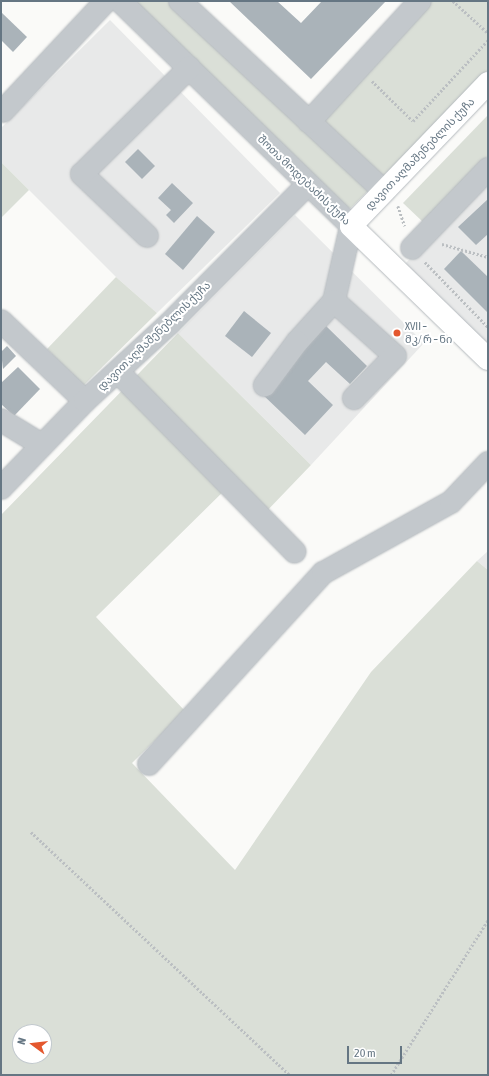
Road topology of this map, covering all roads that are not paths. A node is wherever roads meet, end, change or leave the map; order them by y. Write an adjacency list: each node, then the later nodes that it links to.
1 (106, 1): 7 (street)
2 (120, 1): 5 (street, შოთა მოდებაძის ქუჩა)
3 (180, 1): 8 (street)
4 (420, 1): 8 (street)
5 (189, 68): 10 (street, შოთა მოდებაძის ქუჩა); 13 (street)
6 (488, 83): 11 (main road, დავით აღმაშენებლის ქუჩა)
7 (3, 112)
8 (309, 122): 11 (street)
9 (488, 169): 14 (street)
10 (308, 184): 12 (street, შოთა მოდებაძის ქუჩა); 18 (street, დავით აღმაშენებლის ქუჩა)
11 (384, 192): 12 (main road, დავით აღმაშენებლის ქუჩა)
12 (351, 226): 15 (street); 17 (main road, შოთა მოდებაძის ქუჩა)
13 (147, 236)
14 (417, 243)
15 (334, 301): 19 (street); 20 (street)
16 (1, 321): 21 (street)
17 (488, 359)
18 (118, 372): 21 (street, დავით აღმაშენებლის ქუჩა); 26 (street)
19 (265, 386)
20 (354, 398)
21 (85, 401): 23 (street, დავით აღმაშენებლის ქუჩა)
22 (1, 420): 23 (street)
23 (42, 445): 25 (street, დავით აღმაშენებლის ქუჩა)
24 (488, 463): 27 (street)
25 (1, 488)
26 (295, 552)
27 (149, 764)

